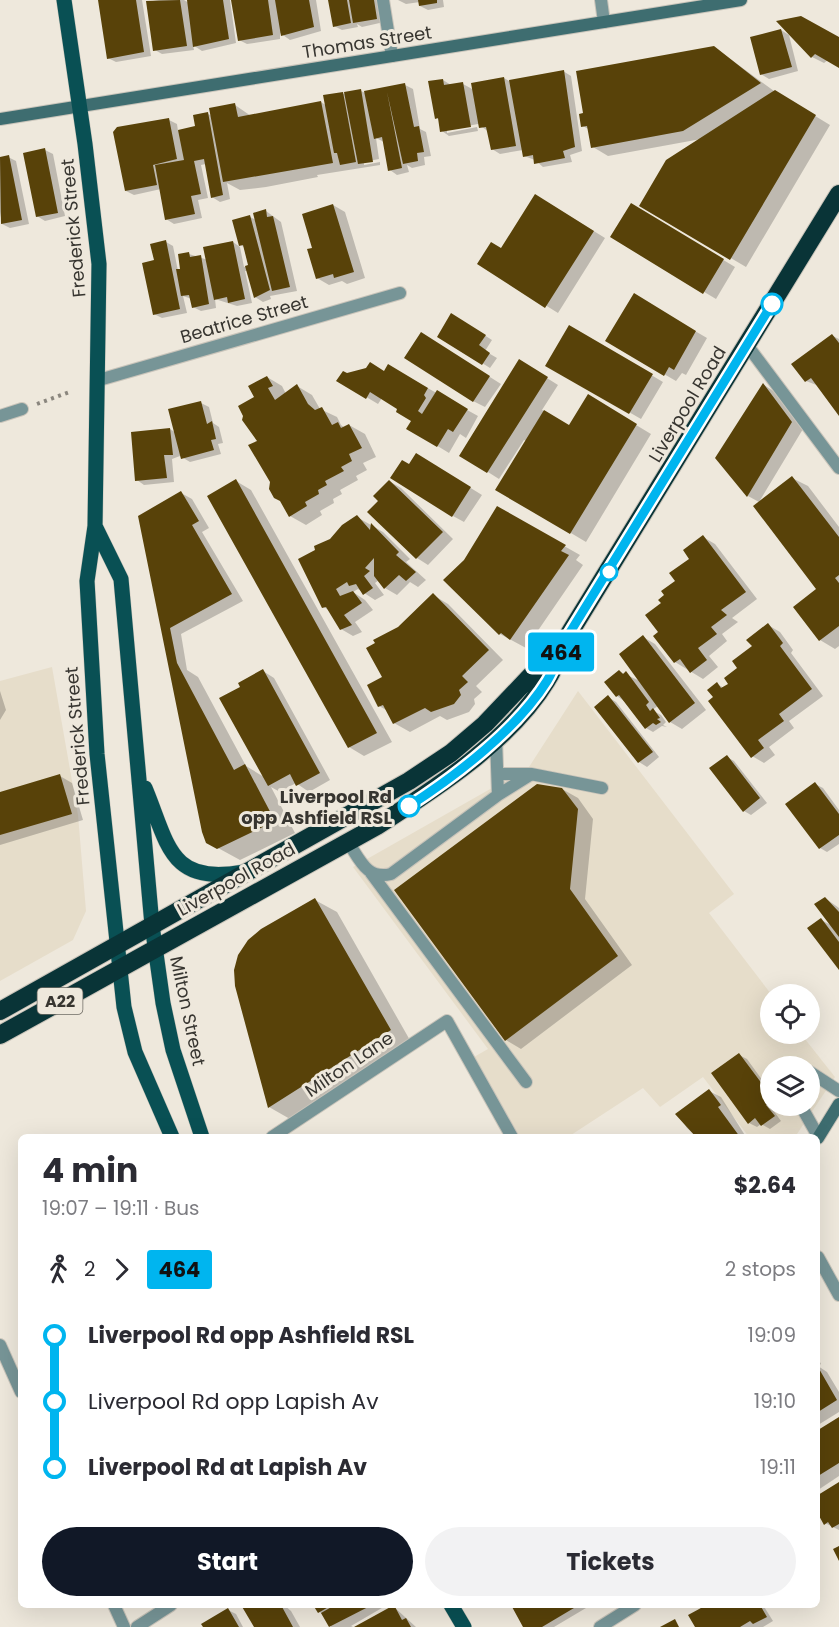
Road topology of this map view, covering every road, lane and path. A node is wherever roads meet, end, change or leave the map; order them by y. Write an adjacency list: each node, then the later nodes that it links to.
1 (64, 0): 7 (main road, Frederick Street)
2 (383, 0): 6 (street)
3 (601, 0): 5 (street)
4 (741, 0): 5 (main road, Thomas Street)
5 (604, 22): 6 (main road, Thomas Street)
6 (392, 57): 7 (main road, Thomas Street)
7 (80, 106): 8 (main road, Thomas Street); 12 (main road, Frederick Street)
8 (0, 119)
9 (839, 194): 11 (highway, Liverpool Road / A22)
10 (400, 293): 12 (street, Beatrice Street)
11 (747, 345): 16 (street); 18 (highway, Liverpool Road / A22)
12 (99, 380): 17 (main road, Frederick Street)
13 (72, 391): 14 (path)
14 (22, 410): 15 (street)
15 (0, 416)
16 (839, 468)
17 (95, 526): 20 (main road, Frederick Street); 29 (main road, Frederick Street)
18 (569, 634): 19 (highway, Liverpool Road / A22); 26 (highway, Liverpool Road / A22)
19 (496, 738): 21 (street); 25 (highway, Liverpool Road / A22)
20 (139, 774): 26 (main road); 28 (main road, Frederick Street)
21 (499, 774): 22 (street); 24 (street)
22 (531, 774): 23 (street); 24 (street)
23 (602, 788)
24 (498, 795): 27 (street)
25 (348, 842): 27 (street); 30 (highway, Liverpool Road / A22)
26 (248, 872): 28 (highway, Liverpool Road / A22)
27 (371, 873): 35 (street)
28 (152, 925): 29 (highway, Liverpool Road / A22); 30 (main road, Milton Street)
29 (118, 943): 31 (main road); 32 (highway, Liverpool Road / A22)
30 (155, 947): 31 (highway, Liverpool Road / A22); 40 (main road, Milton Street)
31 (121, 967): 33 (highway, Liverpool Road / A22); 39 (main road)
32 (0, 1011)
33 (0, 1035)
34 (820, 1079): 36 (street)
35 (526, 1082)
36 (839, 1091)
37 (839, 1104): 44 (main road)
38 (806, 1116): 43 (street)
39 (171, 1134)
40 (201, 1134)
41 (277, 1134): 42 (street, Milton Lane)
42 (510, 1134)
43 (816, 1134)
44 (820, 1134)
45 (820, 1261): 46 (street)
46 (839, 1295)
47 (0, 1345): 48 (street)
48 (18, 1385)
49 (115, 1608): 53 (street)
50 (166, 1608): 54 (street)
51 (453, 1608): 55 (main road)
52 (630, 1608): 56 (street)
53 (124, 1627)
54 (137, 1627)
55 (464, 1627)
56 (600, 1627)

